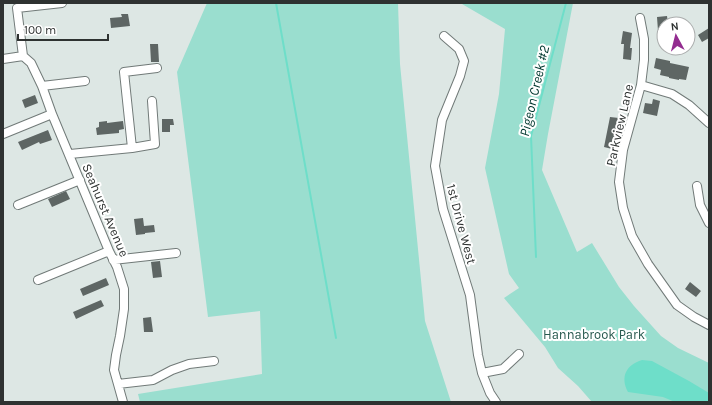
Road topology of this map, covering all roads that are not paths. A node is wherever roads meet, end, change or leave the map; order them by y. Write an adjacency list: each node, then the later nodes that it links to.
1 (62, 3): 4 (street)
2 (640, 18): 8 (street, Parkview Lane)
3 (444, 36): 27 (street, 1st Drive West)
4 (23, 56): 5 (street); 9 (street, Seahurst Avenue)
5 (3, 59)
6 (157, 68): 14 (street)
7 (85, 81): 9 (street)
8 (641, 85): 12 (street); 24 (street, Parkview Lane)
9 (42, 86): 11 (street, Seahurst Avenue)
10 (152, 101): 14 (street)
11 (52, 114): 13 (street); 15 (street, Seahurst Avenue)
12 (709, 123)
13 (3, 134)
14 (132, 148): 15 (street)
15 (70, 154): 16 (street, Seahurst Avenue)
16 (80, 180): 18 (street); 20 (street, Seahurst Avenue)
17 (697, 186): 19 (street)
18 (18, 205)
19 (709, 223)
20 (109, 251): 22 (street, Seahurst Avenue); 23 (street)
21 (176, 253): 22 (street)
22 (113, 260): 28 (street, Seahurst Avenue)
23 (38, 280)
24 (709, 325)
25 (520, 354): 27 (street)
26 (214, 361): 28 (street)
27 (482, 373): 30 (street, 1st Drive West)
28 (118, 384): 29 (street, Seahurst Avenue)
29 (123, 402)
30 (496, 402)

